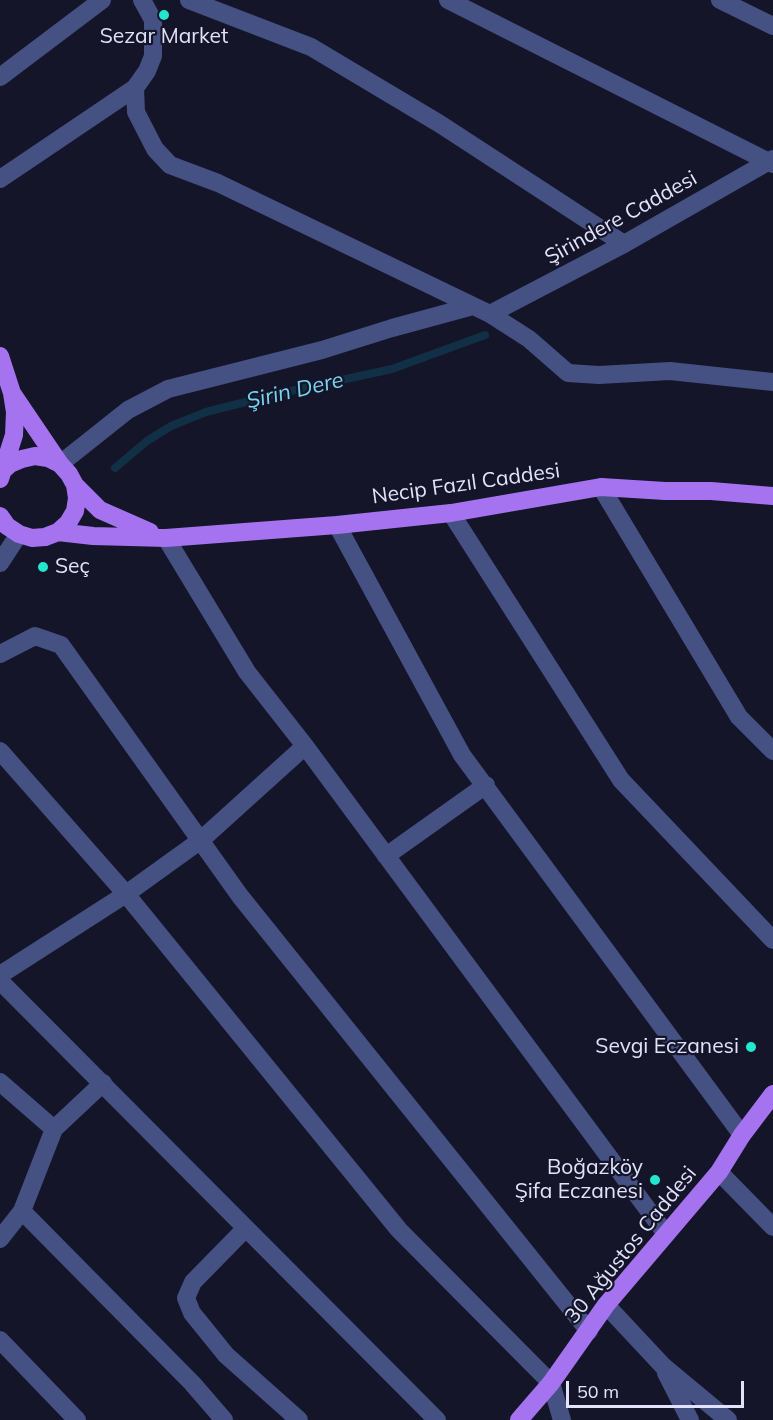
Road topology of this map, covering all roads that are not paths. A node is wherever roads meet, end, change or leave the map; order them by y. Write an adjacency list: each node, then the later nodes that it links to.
1 (102, 0): 7 (street)
2 (142, 0): 8 (street)
3 (189, 0): 11 (street)
4 (448, 0): 9 (street)
5 (720, 0): 6 (street)
6 (773, 26)
7 (0, 77)
8 (135, 88): 10 (street); 12 (street)
9 (772, 161): 11 (street, Şirindere Caddesi)
10 (0, 179)
11 (624, 244): 13 (street, Şirindere Caddesi)
12 (472, 306): 13 (street); 17 (street)
13 (490, 314): 15 (street)
14 (0, 356): 16 (main road)
15 (773, 382)
16 (12, 393): 17 (main road); 18 (main road)
17 (60, 464): 18 (main road); 19 (main road)
18 (1, 475)
19 (75, 485): 25 (main road); 27 (main road)
20 (601, 487): 21 (main road, Necip Fazıl Caddesi); 22 (main road, Necip Fazıl Caddesi); 32 (street)
21 (773, 496)
22 (451, 513): 24 (main road, Necip Fazıl Caddesi); 37 (street)
23 (0, 516): 26 (main road)
24 (337, 525): 27 (main road, Necip Fazıl Caddesi); 33 (street)
25 (58, 532): 26 (main road, Necip Fazıl Caddesi); 27 (main road, Necip Fazıl Caddesi)
26 (19, 534): 28 (street)
27 (166, 538): 30 (street)
28 (0, 563)
29 (0, 654): 34 (street)
30 (305, 746): 34 (street); 35 (street)
31 (0, 751): 36 (street)
32 (773, 752)
33 (486, 786): 35 (street); 44 (street)
34 (201, 840): 36 (street); 52 (street)
35 (386, 856): 49 (street)
36 (126, 894): 38 (street); 55 (street)
37 (773, 940)
38 (0, 975)
39 (0, 981): 41 (street)
40 (0, 1082): 43 (street)
41 (103, 1083): 43 (street); 48 (street)
42 (770, 1103): 44 (main road, 30 Ağustos Caddesi)
43 (54, 1129): 46 (street)
44 (742, 1135): 45 (main road, 30 Ağustos Caddesi)
45 (719, 1172): 47 (street); 49 (main road, 30 Ağustos Caddesi)
46 (22, 1211): 50 (street); 57 (street)
47 (773, 1227)
48 (245, 1229): 58 (street); 59 (street)
49 (666, 1234): 51 (main road, 30 Ağustos Caddesi)
50 (0, 1239)
51 (606, 1305): 52 (main road, 30 Ağustos Caddesi); 54 (street)
52 (589, 1331): 55 (main road, 30 Ağustos Caddesi)
53 (0, 1340): 56 (street)
54 (663, 1366): 62 (street); 63 (street)
55 (551, 1383): 60 (main road, 30 Ağustos Caddesi); 61 (street)
56 (77, 1420)
57 (224, 1420)
58 (299, 1420)
59 (437, 1420)
60 (519, 1420)
61 (562, 1420)
62 (690, 1420)
63 (728, 1420)

